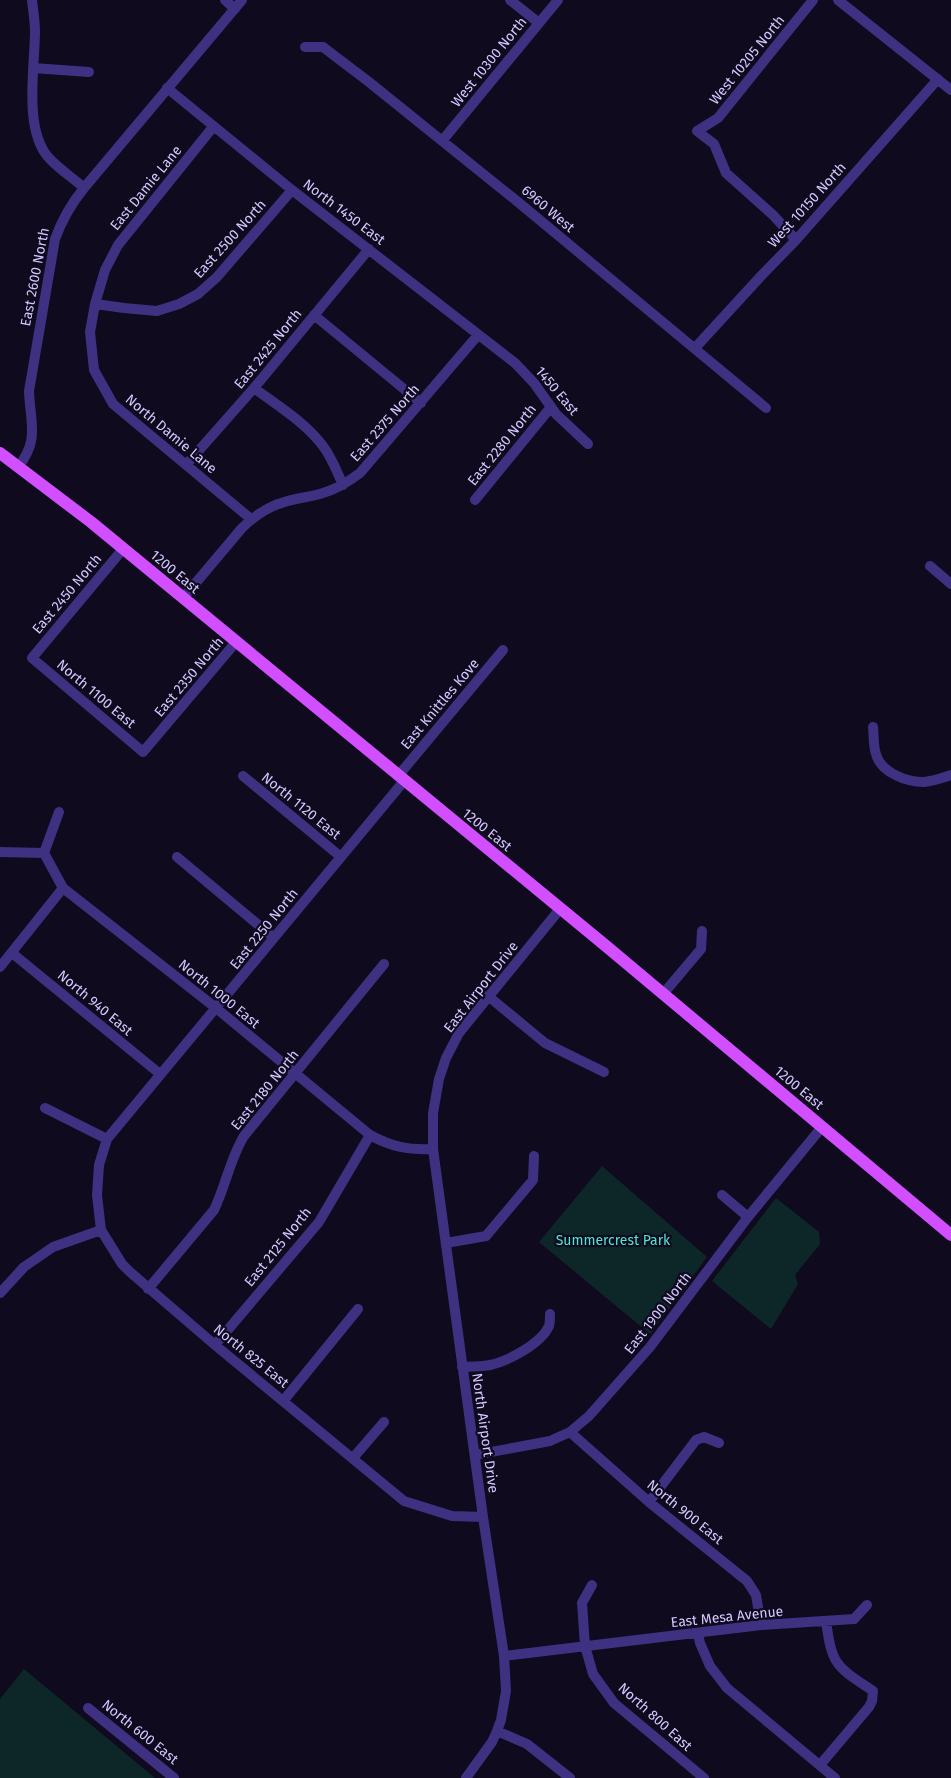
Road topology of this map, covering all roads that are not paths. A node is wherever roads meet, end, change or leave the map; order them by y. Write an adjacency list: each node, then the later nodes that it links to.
1 (32, 0): 11 (street)
2 (225, 0): 8 (street)
3 (242, 0): 8 (street, East 2600 North)
4 (510, 0): 9 (street)
5 (558, 0): 9 (street, West 10300 North)
6 (813, 0): 20 (street, West 10205 North)
7 (838, 0): 13 (street)
8 (235, 9): 14 (street, East 2600 North)
9 (539, 23): 17 (street, West 10300 North)
10 (305, 47): 17 (street, 6960 West)
11 (33, 68): 12 (street); 18 (street)
12 (89, 72)
13 (938, 79): 15 (street); 20 (street, West 10150 North)
14 (167, 88): 16 (street, North 1450 East); 18 (street, East 2600 North)
15 (951, 90)
16 (213, 127): 19 (street, North 1450 East); 22 (street, East Damie Lane)
17 (442, 141): 26 (street, 6960 West)
18 (84, 188): 35 (street, East 2600 North)
19 (292, 190): 21 (street, North 1450 East); 23 (street, East 2500 North)
20 (796, 240): 26 (street, West 10150 North)
21 (369, 248): 24 (street, East 2425 North); 25 (street, North 1450 East)
22 (105, 270): 23 (street, North Damie Lane)
23 (95, 304): 34 (street, North Damie Lane)
24 (314, 315): 28 (street, East 2425 North); 29 (street)
25 (478, 334): 27 (street, North 1450 East); 29 (street, East 2375 North)
26 (696, 348): 31 (street, 6960 West)
27 (505, 356): 30 (street, 1450 East)
28 (254, 388): 34 (street, East 2425 North); 36 (street)
29 (421, 403): 36 (street, East 2375 North)
30 (551, 407): 32 (street, 1450 East); 37 (street, East 2280 North)
31 (766, 408)
32 (588, 444)
33 (0, 453): 35 (main road, 1200 East)
34 (186, 465): 38 (street, North Damie Lane)
35 (18, 467): 39 (main road, 1200 East)
36 (343, 484): 38 (street, East 2375 North)
37 (476, 500)
38 (251, 519): 42 (street, East 2375 North)
39 (123, 548): 42 (main road, 1200 East); 45 (street, East 2450 North)
40 (930, 566): 41 (street)
41 (951, 584)
42 (183, 598): 43 (main road, 1200 East)
43 (236, 642): 47 (street, East 2350 North); 50 (main road, 1200 East)
44 (503, 650): 50 (street, East Knittles Kove)
45 (32, 658): 47 (street, North 1100 East)
46 (873, 727): 48 (street)
47 (143, 752)
48 (951, 775)
49 (243, 776): 55 (street, North 1120 East)
50 (401, 778): 55 (street, East 2250 North); 57 (main road, 1200 East)
51 (59, 812): 53 (street)
52 (0, 852): 53 (street)
53 (44, 853): 56 (street, North 1000 East)
54 (177, 857): 59 (street)
55 (341, 857): 59 (street, East 2250 North)
56 (63, 888): 60 (street); 65 (street, North 1000 East)
57 (560, 909): 63 (main road, 1200 East); 64 (street, East Airport Drive)
58 (702, 931): 63 (street)
59 (274, 938): 65 (street, East 2250 North)
60 (12, 953): 62 (street); 67 (street, North 940 East)
61 (384, 964): 68 (street, East 2180 North)
62 (0, 967)
63 (663, 994): 70 (main road, 1200 East)
64 (488, 996): 66 (street); 73 (street, East Airport Drive)
65 (216, 1008): 67 (street, East 2250 North); 68 (street, North 1000 East)
66 (604, 1072)
67 (160, 1074): 72 (street, East 2250 North)
68 (296, 1074): 71 (street, North 1000 East); 80 (street, East 2180 North)
69 (45, 1108): 72 (street)
70 (822, 1127): 76 (street, East 1900 North); 78 (main road, 1200 East)
71 (370, 1135): 73 (street, North 1000 East); 84 (street, East 2125 North)
72 (107, 1139): 77 (street, North 825 East)
73 (433, 1149): 79 (street, North Airport Drive)
74 (534, 1156): 79 (street)
75 (722, 1195): 76 (street)
76 (748, 1217): 88 (street, East 1900 North)
77 (101, 1230): 80 (street, North 825 East); 81 (street)
78 (951, 1235)
79 (446, 1243): 85 (street, North Airport Drive)
80 (148, 1289): 84 (street, North 825 East)
81 (0, 1293)
82 (358, 1309): 86 (street)
83 (550, 1314): 85 (street)
84 (215, 1345): 86 (street, North 825 East)
85 (462, 1367): 90 (street, North Airport Drive)
86 (284, 1400): 91 (street, North 825 East)
87 (384, 1422): 91 (street)
88 (570, 1432): 90 (street, East 1900 North); 92 (street, North 900 East)
89 (719, 1442): 92 (street)
90 (475, 1455): 93 (street, North Airport Drive)
91 (352, 1458): 93 (street, North 825 East)
92 (649, 1502): 97 (street, North 900 East)
93 (483, 1517): 100 (street, North Airport Drive)
94 (592, 1585): 99 (street, North 800 East)
95 (867, 1605): 96 (street, East Mesa Avenue)
96 (826, 1621): 97 (street, East Mesa Avenue); 103 (street)
97 (761, 1625): 98 (street, East Mesa Avenue)
98 (698, 1634): 99 (street, East Mesa Avenue); 103 (street)
99 (586, 1646): 100 (street, East Mesa Avenue); 107 (street, North 800 East)
100 (504, 1656): 102 (street, North Airport Drive)
101 (88, 1708): 104 (street, North 600 East)
102 (497, 1731): 105 (street); 106 (street)
103 (820, 1765): 108 (street)
104 (174, 1778)
105 (466, 1778)
106 (570, 1778)
107 (704, 1778)
108 (835, 1778)

